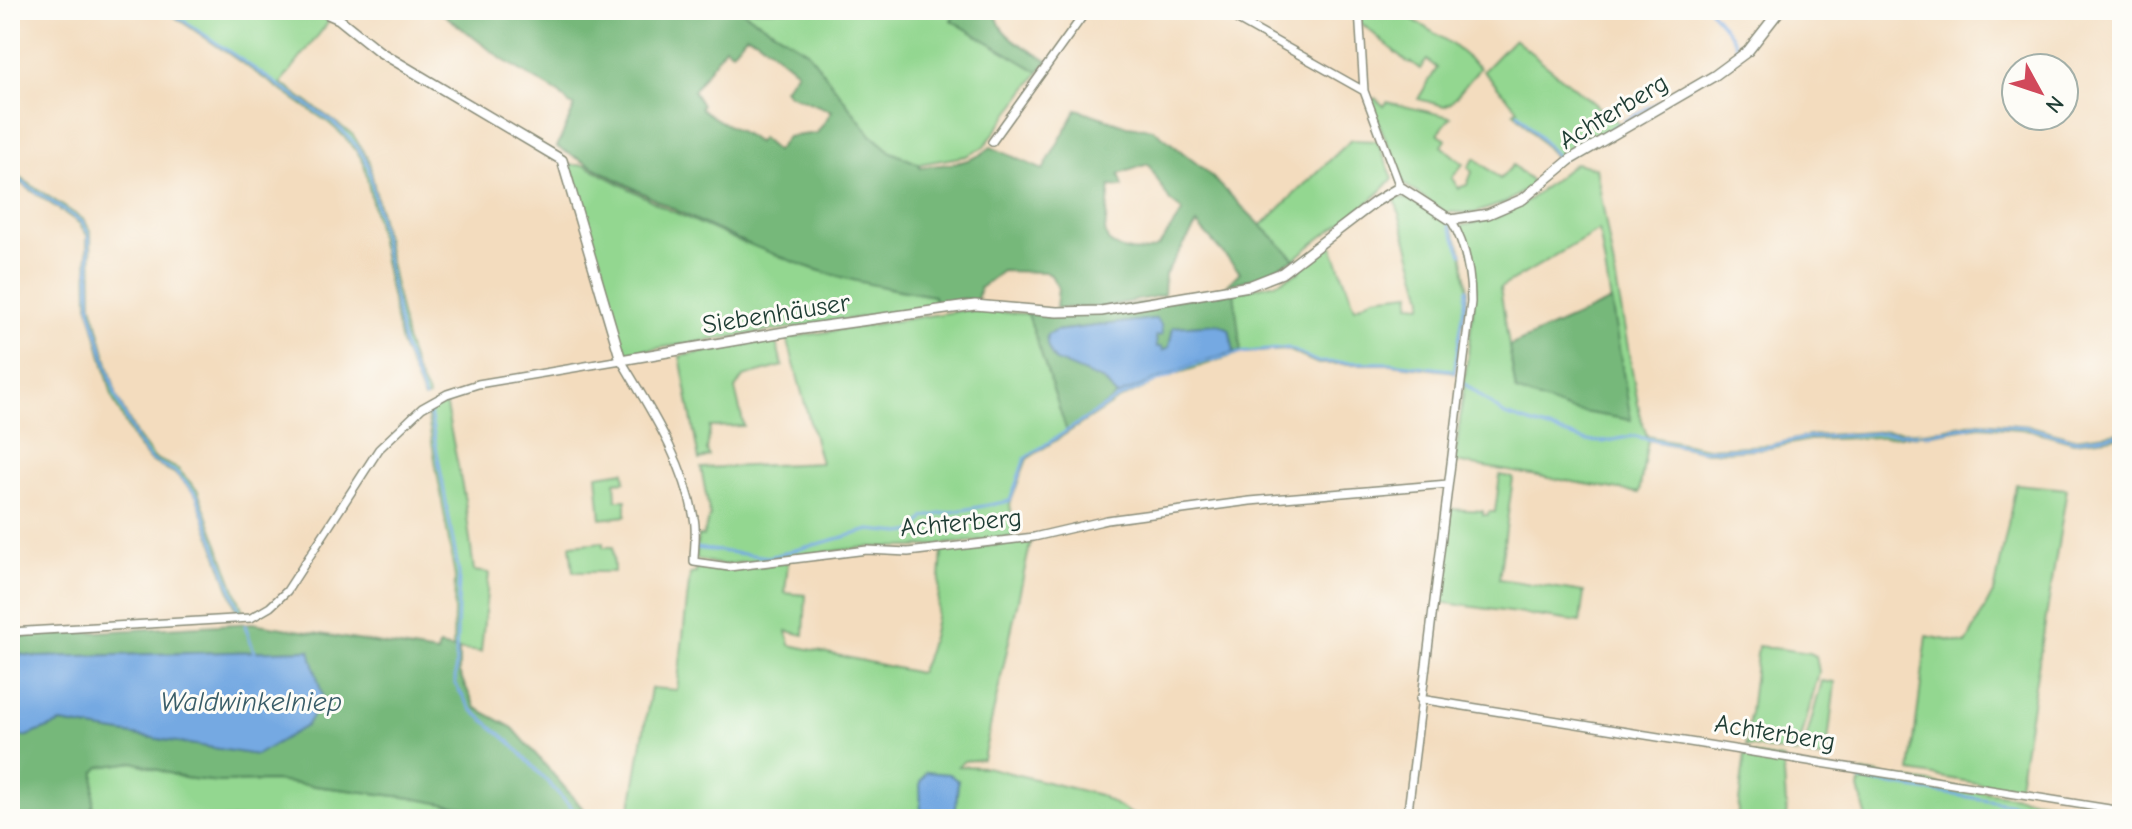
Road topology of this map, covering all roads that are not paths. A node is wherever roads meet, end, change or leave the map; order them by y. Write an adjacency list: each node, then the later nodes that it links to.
1 (319, 10): 10 (street)
2 (1087, 10): 7 (street)
3 (1220, 10): 6 (street)
4 (1359, 10): 6 (street)
5 (1780, 10): 9 (street, Achterberg)
6 (1364, 91): 8 (street)
7 (992, 142)
8 (1400, 187): 9 (street); 10 (street, Siebenhäuser)
9 (1451, 220): 11 (street)
10 (621, 360): 11 (street, Achterberg); 12 (street)
11 (1448, 484): 13 (street)
12 (10, 632)
13 (1420, 699): 14 (street, Achterberg); 15 (street)
14 (2122, 811)
15 (1407, 819)

